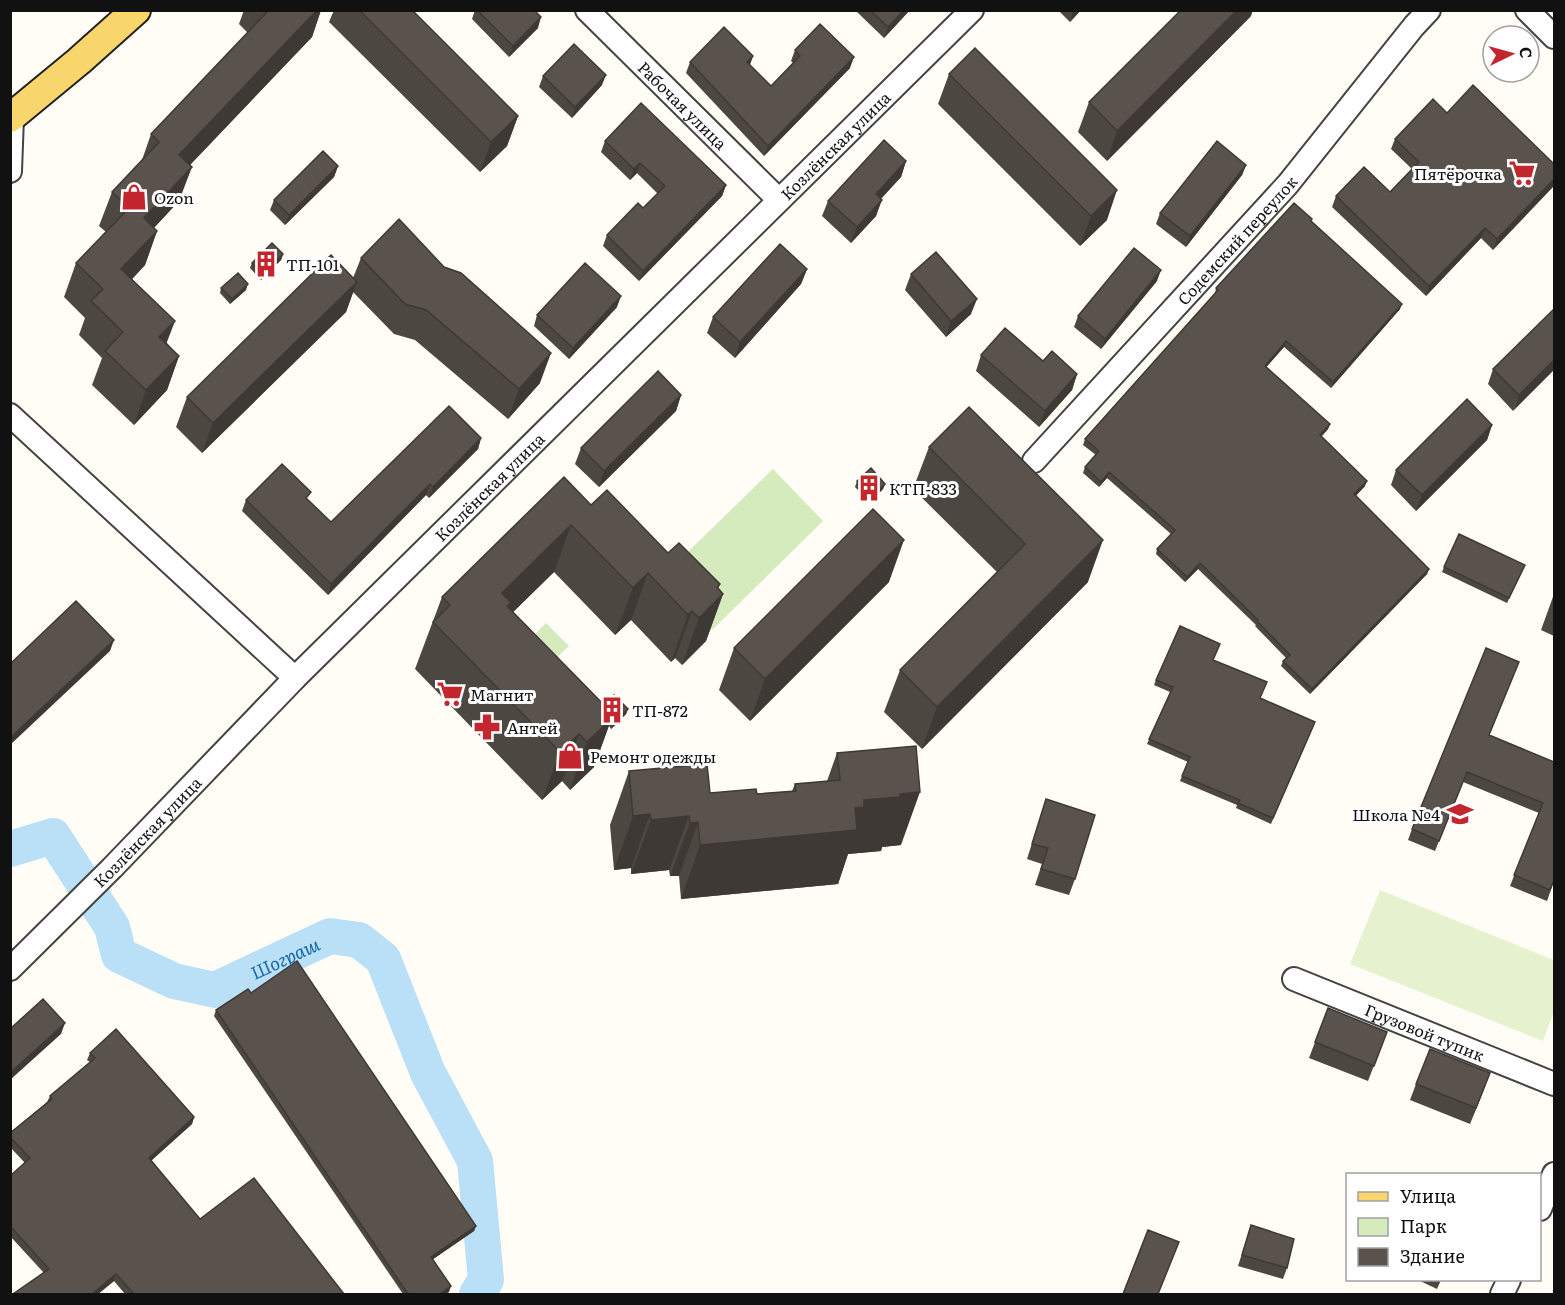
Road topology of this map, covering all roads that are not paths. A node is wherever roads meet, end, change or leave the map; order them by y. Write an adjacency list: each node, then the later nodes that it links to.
1 (136, 10): 7 (main road)
2 (587, 10): 9 (street, Рабочая улица)
3 (972, 10): 9 (street, Козлёнская улица)
4 (1429, 10): 11 (street, Содемский переулок)
5 (1527, 10): 6 (street)
6 (1554, 37)
7 (11, 118): 8 (street)
8 (10, 171)
9 (779, 200): 12 (street, Козлёнская улица)
10 (10, 415): 12 (street)
11 (1034, 461)
12 (295, 678): 13 (street, Козлёнская улица)
13 (10, 969)
14 (1294, 979): 15 (street, Грузовой тупик)
15 (1554, 1084)
16 (1554, 1174): 17 (street)
17 (1541, 1204)

